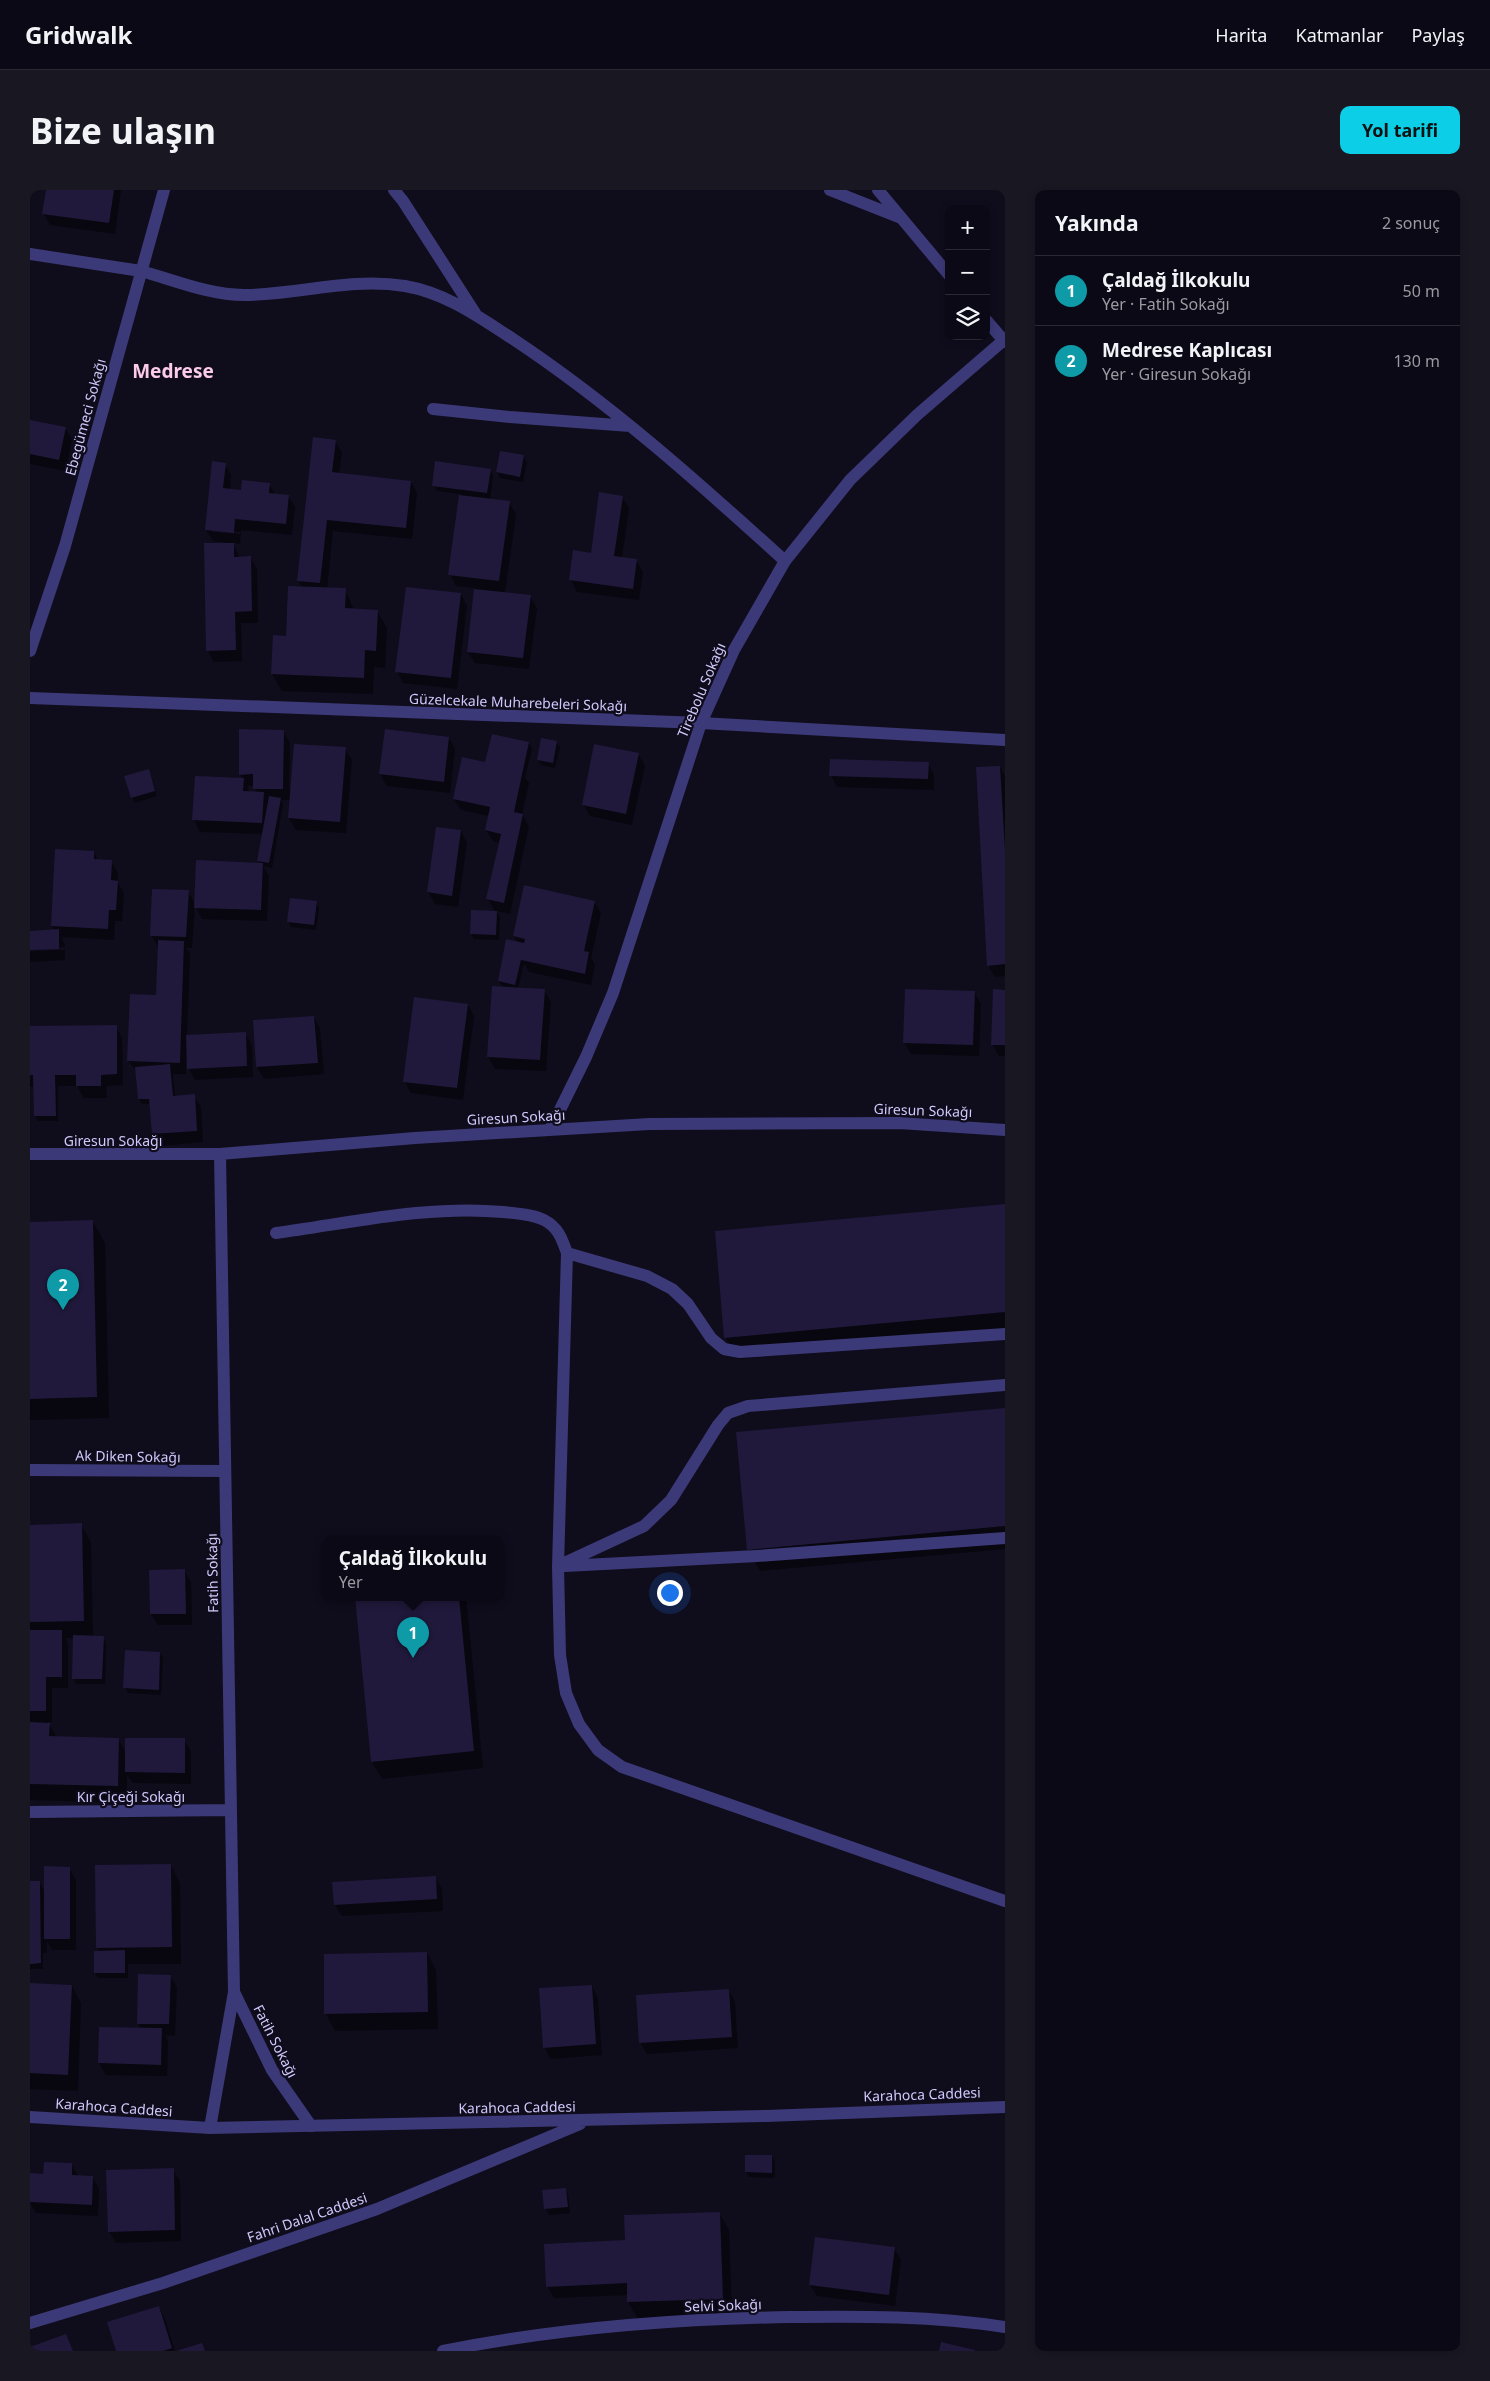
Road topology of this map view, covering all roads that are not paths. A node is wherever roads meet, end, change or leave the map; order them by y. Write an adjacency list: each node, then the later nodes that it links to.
1 (164, 190): 8 (street, Ebegümeci Sokağı)
2 (394, 190): 9 (street)
3 (830, 190): 5 (street)
4 (878, 190): 5 (street)
5 (901, 218): 7 (street)
6 (30, 254): 8 (street)
7 (945, 270)
8 (141, 271): 9 (street); 15 (street, Ebegümeci Sokağı)
9 (476, 315): 13 (street)
10 (990, 324): 11 (street)
11 (1005, 341): 14 (street, Tirebolu Sokağı)
12 (433, 409): 13 (street)
13 (630, 426): 14 (street)
14 (785, 561): 17 (street, Tirebolu Sokağı)
15 (30, 651)
16 (30, 698): 17 (street, Güzelcekale Muharebeleri Sokağı)
17 (701, 724): 18 (street, Güzelcekale Muharebeleri Sokağı); 19 (street, Tirebolu Sokağı)
18 (1005, 740)
19 (550, 1130): 20 (street, Giresun Sokağı); 22 (street, Giresun Sokağı)
20 (1005, 1130)
21 (30, 1154): 22 (street, Giresun Sokağı)
22 (220, 1154): 28 (street, Fatih Sokağı)
23 (276, 1233): 24 (street)
24 (567, 1253): 25 (street); 30 (street)
25 (1005, 1334)
26 (1005, 1386): 30 (street)
27 (30, 1470): 28 (street, Ak Diken Sokağı)
28 (225, 1472): 31 (street, Fatih Sokağı)
29 (1005, 1538): 30 (street)
30 (558, 1566): 33 (street)
31 (231, 1810): 32 (street, Kır Çiçeği Sokağı); 34 (street, Fatih Sokağı)
32 (30, 1812)
33 (1005, 1902)
34 (234, 1992): 38 (street, Fatih Sokağı); 39 (street, Fatih Sokağı)
35 (1005, 2106): 37 (street, Karahoca Caddesi)
36 (30, 2117): 39 (street, Karahoca Caddesi)
37 (587, 2121): 38 (street, Karahoca Caddesi); 40 (street, Fahri Dalal Caddesi)
38 (311, 2126): 39 (street, Karahoca Caddesi)
39 (210, 2128)
40 (30, 2323)
41 (1005, 2327): 42 (street, Selvi Sokağı)
42 (443, 2351)

